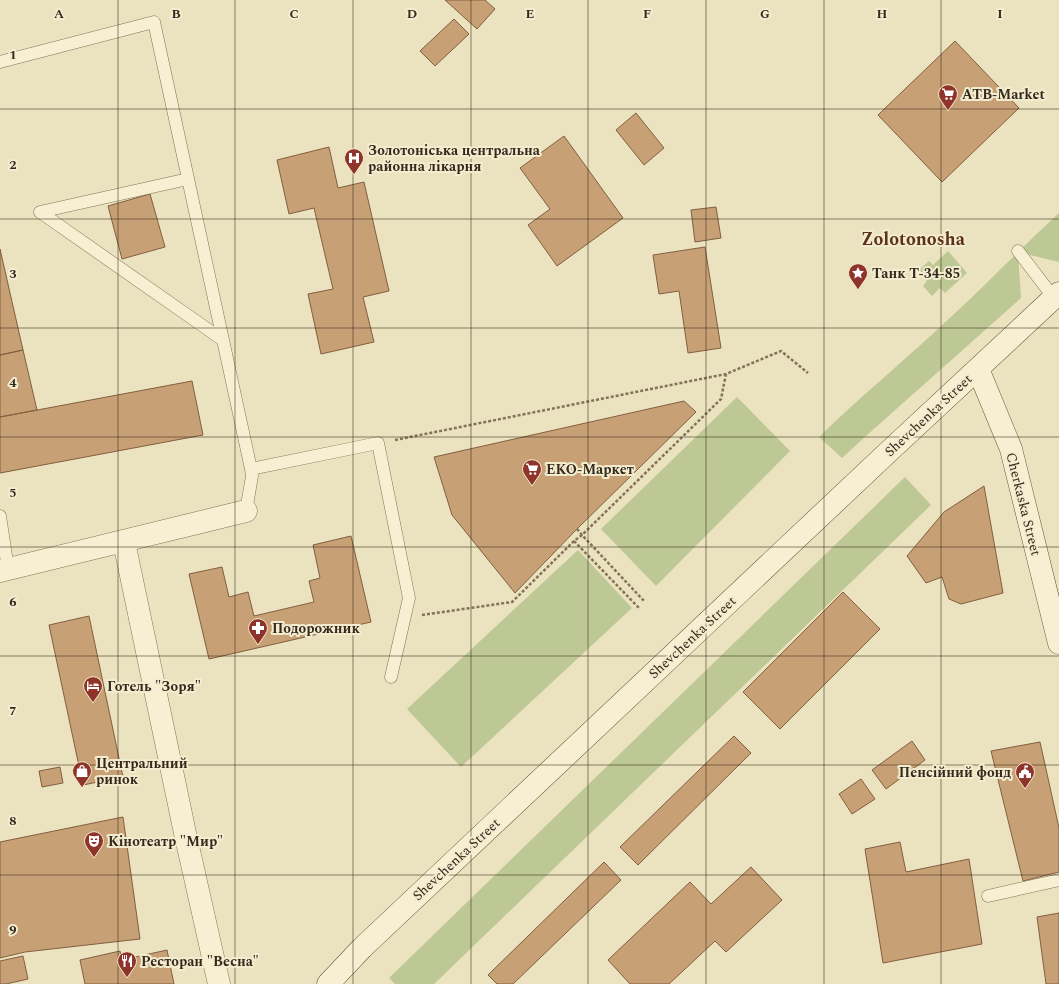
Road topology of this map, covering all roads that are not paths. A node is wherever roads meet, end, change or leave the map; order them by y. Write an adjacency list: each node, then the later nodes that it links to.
1 (0, 62): 2 (lane)
2 (188, 179): 5 (lane); 5 (lane)
3 (1018, 251): 4 (lane)
4 (1056, 295): 6 (main road, Shevchenka Street)
5 (223, 340): 7 (lane)
6 (978, 368): 12 (main road, Cherkaska Street); 17 (main road, Shevchenka Street)
7 (251, 469): 8 (lane); 13 (lane)
8 (246, 511): 10 (main road)
9 (0, 516): 11 (lane)
10 (124, 542): 11 (main road); 16 (main road)
11 (4, 570)
12 (1059, 643)
13 (391, 677)
14 (1059, 880): 15 (lane)
15 (988, 896)
16 (219, 984)
17 (328, 984)

